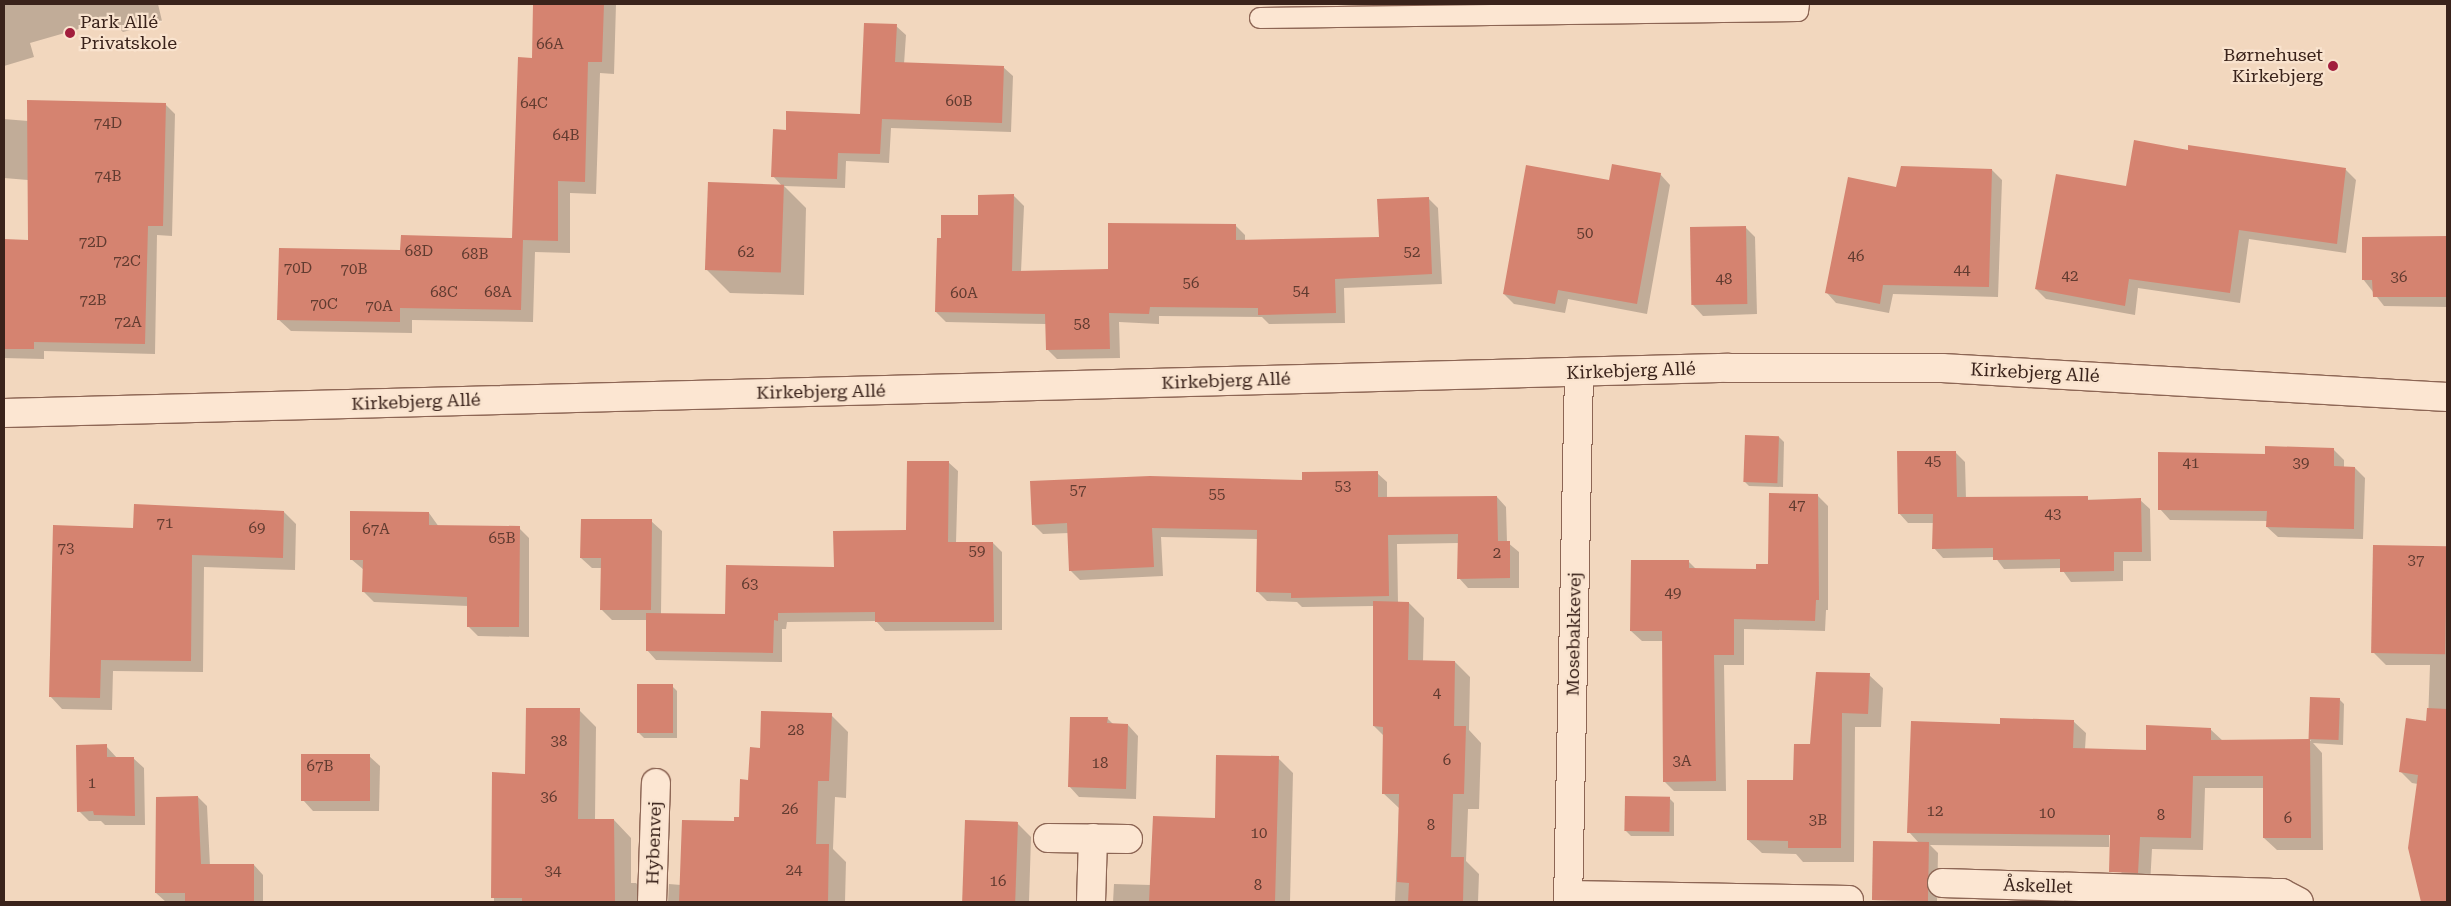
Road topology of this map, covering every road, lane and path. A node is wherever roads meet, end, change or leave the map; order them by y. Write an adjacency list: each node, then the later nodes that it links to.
1 (1799, 4): 2 (lane)
2 (1260, 18)
3 (1579, 373): 4 (street, Kirkebjerg Allé); 5 (street, Kirkebjerg Allé); 12 (street, Mosebakkevej)
4 (2447, 397)
5 (4, 413)
6 (656, 783): 14 (street, Hybenvej)
7 (1048, 838): 8 (street)
8 (1093, 838): 9 (street); 15 (street)
9 (1128, 839)
10 (1942, 883): 11 (street, Åskellet)
11 (1984, 893): 16 (street, Åskellet)
12 (1568, 899): 13 (street, Mosebakkevej)
13 (1849, 900)
14 (652, 902)
15 (1091, 902)
16 (2299, 902)

